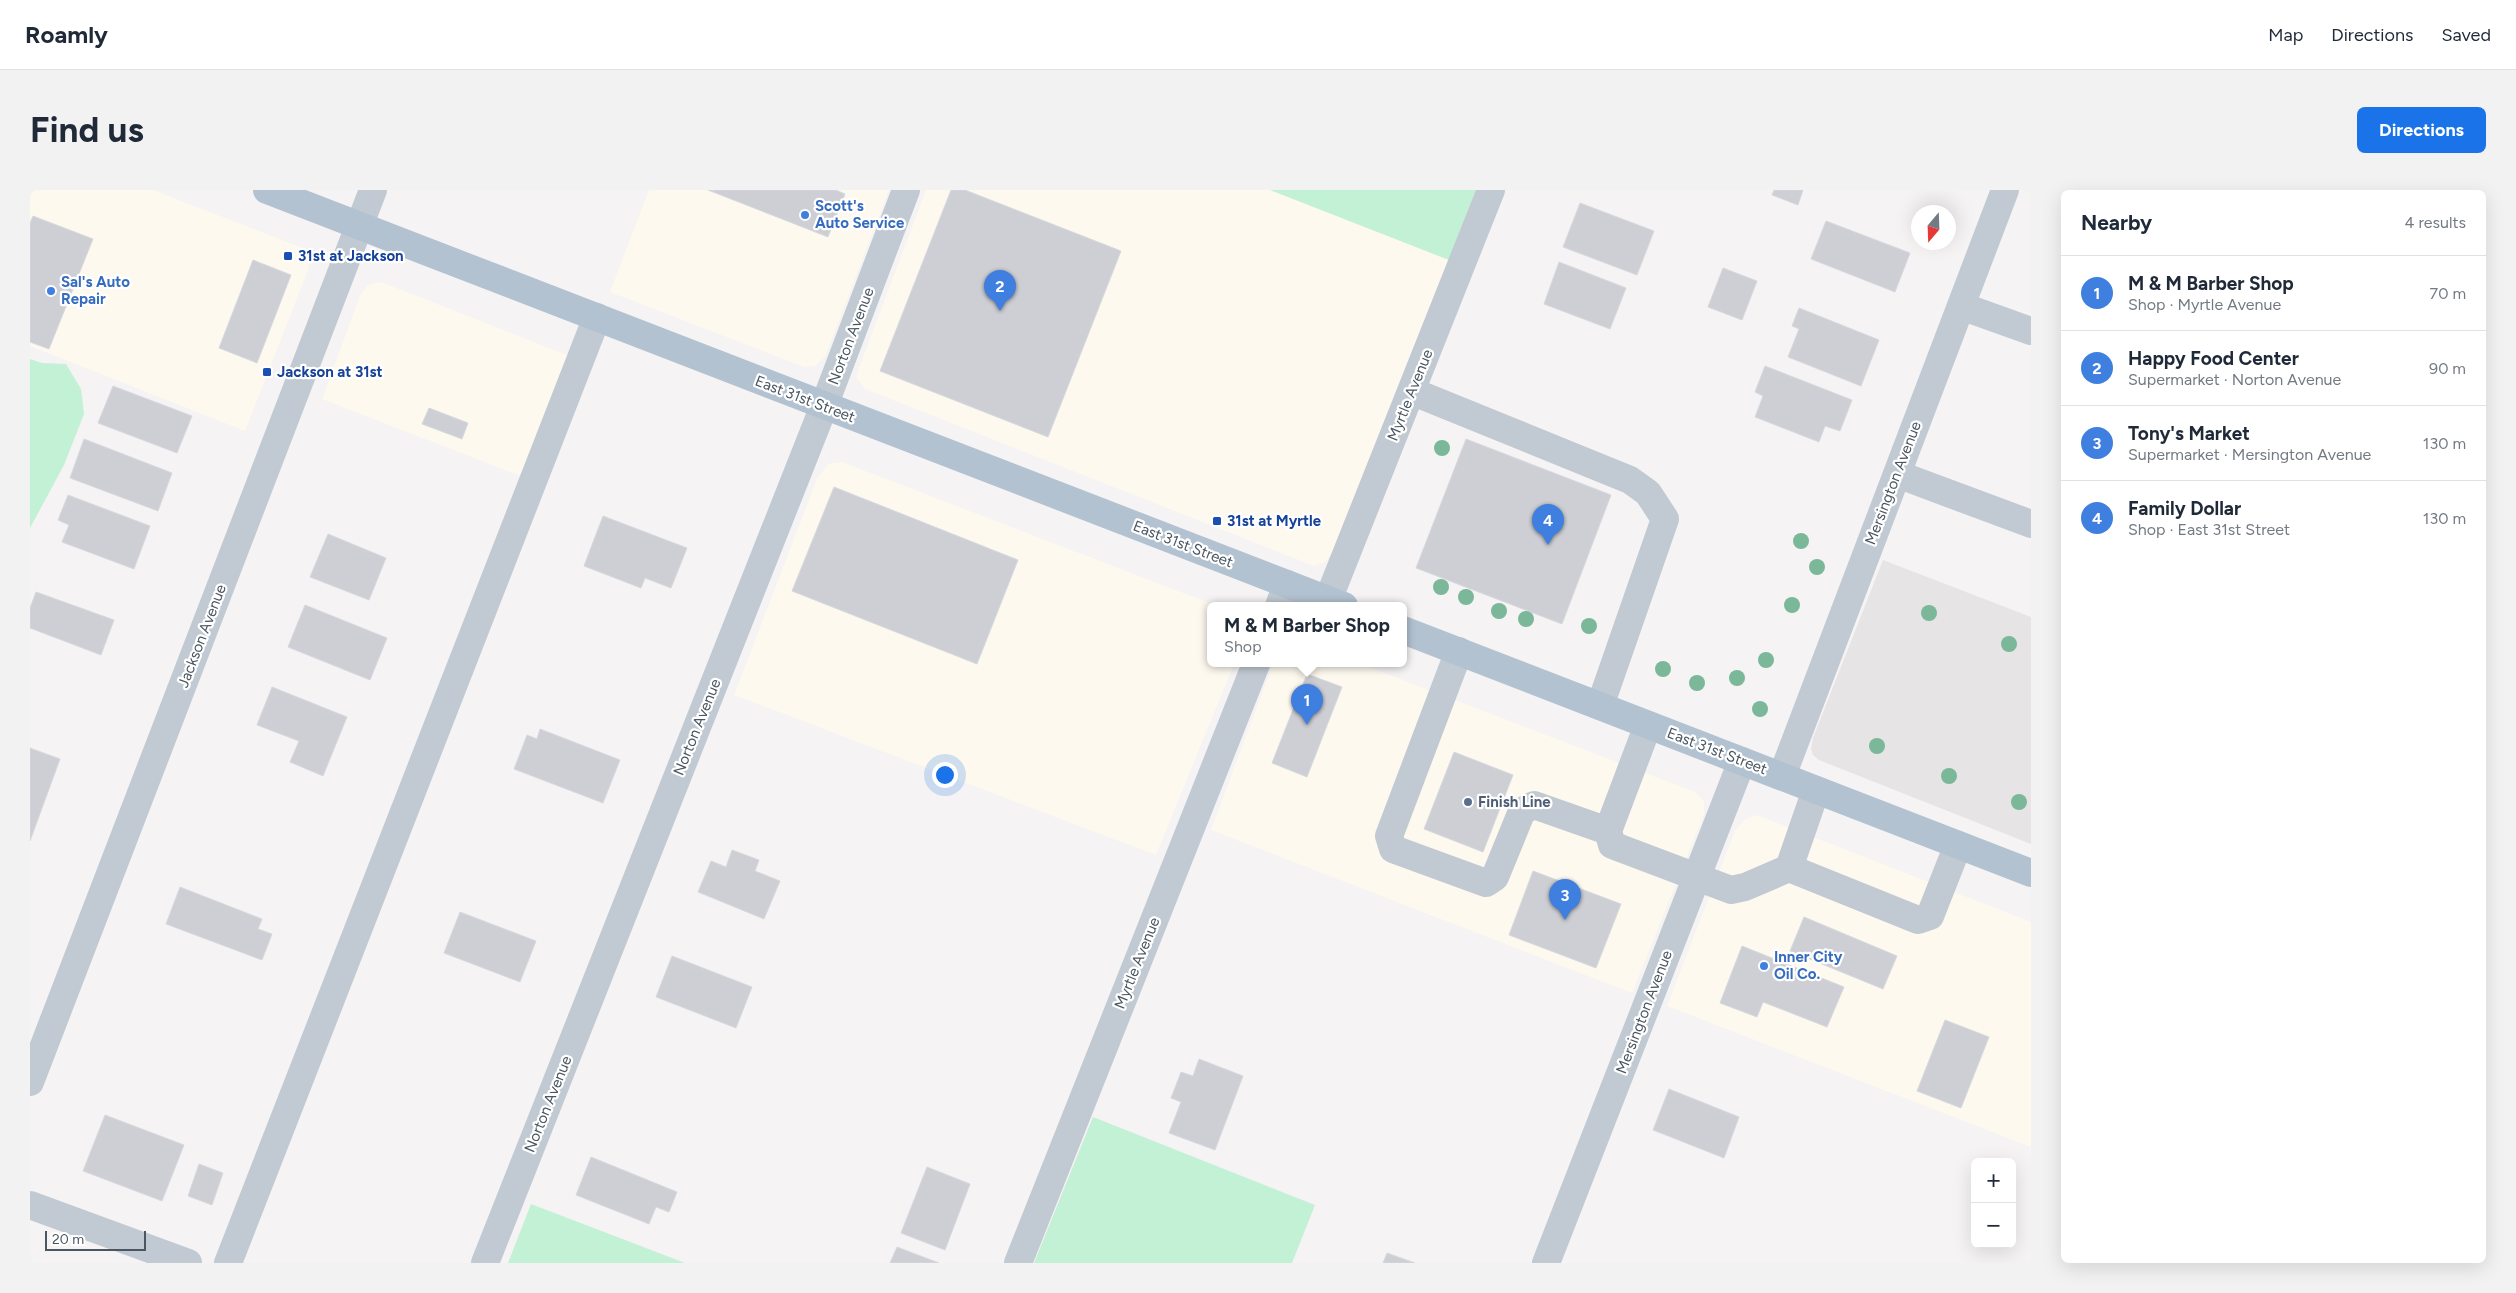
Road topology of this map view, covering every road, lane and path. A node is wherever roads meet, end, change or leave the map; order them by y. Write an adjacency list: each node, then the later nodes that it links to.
1 (267, 190): 6 (main road, East 31st Street)
2 (373, 190): 6 (street, Jackson Avenue)
3 (906, 190): 11 (street, Norton Avenue)
4 (1491, 190): 10 (street, Myrtle Avenue)
5 (2005, 190): 7 (street, Mersington Avenue)
6 (360, 225): 8 (main road, East 31st Street); 30 (street, Jackson Avenue)
7 (1961, 306): 9 (street); 12 (street, Mersington Avenue)
8 (597, 317): 11 (main road, East 31st Street); 33 (street)
9 (2031, 331)
10 (1411, 391): 16 (street, Myrtle Avenue); 20 (street)
11 (824, 406): 14 (main road, East 31st Street); 34 (street, Norton Avenue)
12 (1897, 474): 13 (street); 23 (street, Mersington Avenue)
13 (2031, 524)
14 (1283, 595): 15 (main road, East 31st Street)
15 (1329, 602)
16 (1336, 602)
17 (1407, 632): 18 (main road, East 31st Street)
18 (1459, 651): 20 (main road, East 31st Street); 25 (street)
19 (1255, 667): 35 (street, Myrtle Avenue)
20 (1600, 706): 21 (main road, East 31st Street)
21 (1648, 725): 22 (main road, East 31st Street); 25 (street)
22 (1742, 761): 23 (main road, East 31st Street); 29 (street, Mersington Avenue)
23 (1782, 776): 24 (main road, East 31st Street)
24 (1816, 790): 26 (main road, East 31st Street); 27 (street)
25 (1608, 831): 29 (street)
26 (1958, 845): 27 (street); 28 (main road, East 31st Street)
27 (1790, 868): 29 (street)
28 (2031, 873)
29 (1696, 877): 36 (street, Mersington Avenue)
30 (30, 1082)
31 (30, 1204): 32 (street)
32 (188, 1263)
33 (228, 1263)
34 (485, 1263)
35 (1018, 1263)
36 (1546, 1263)

